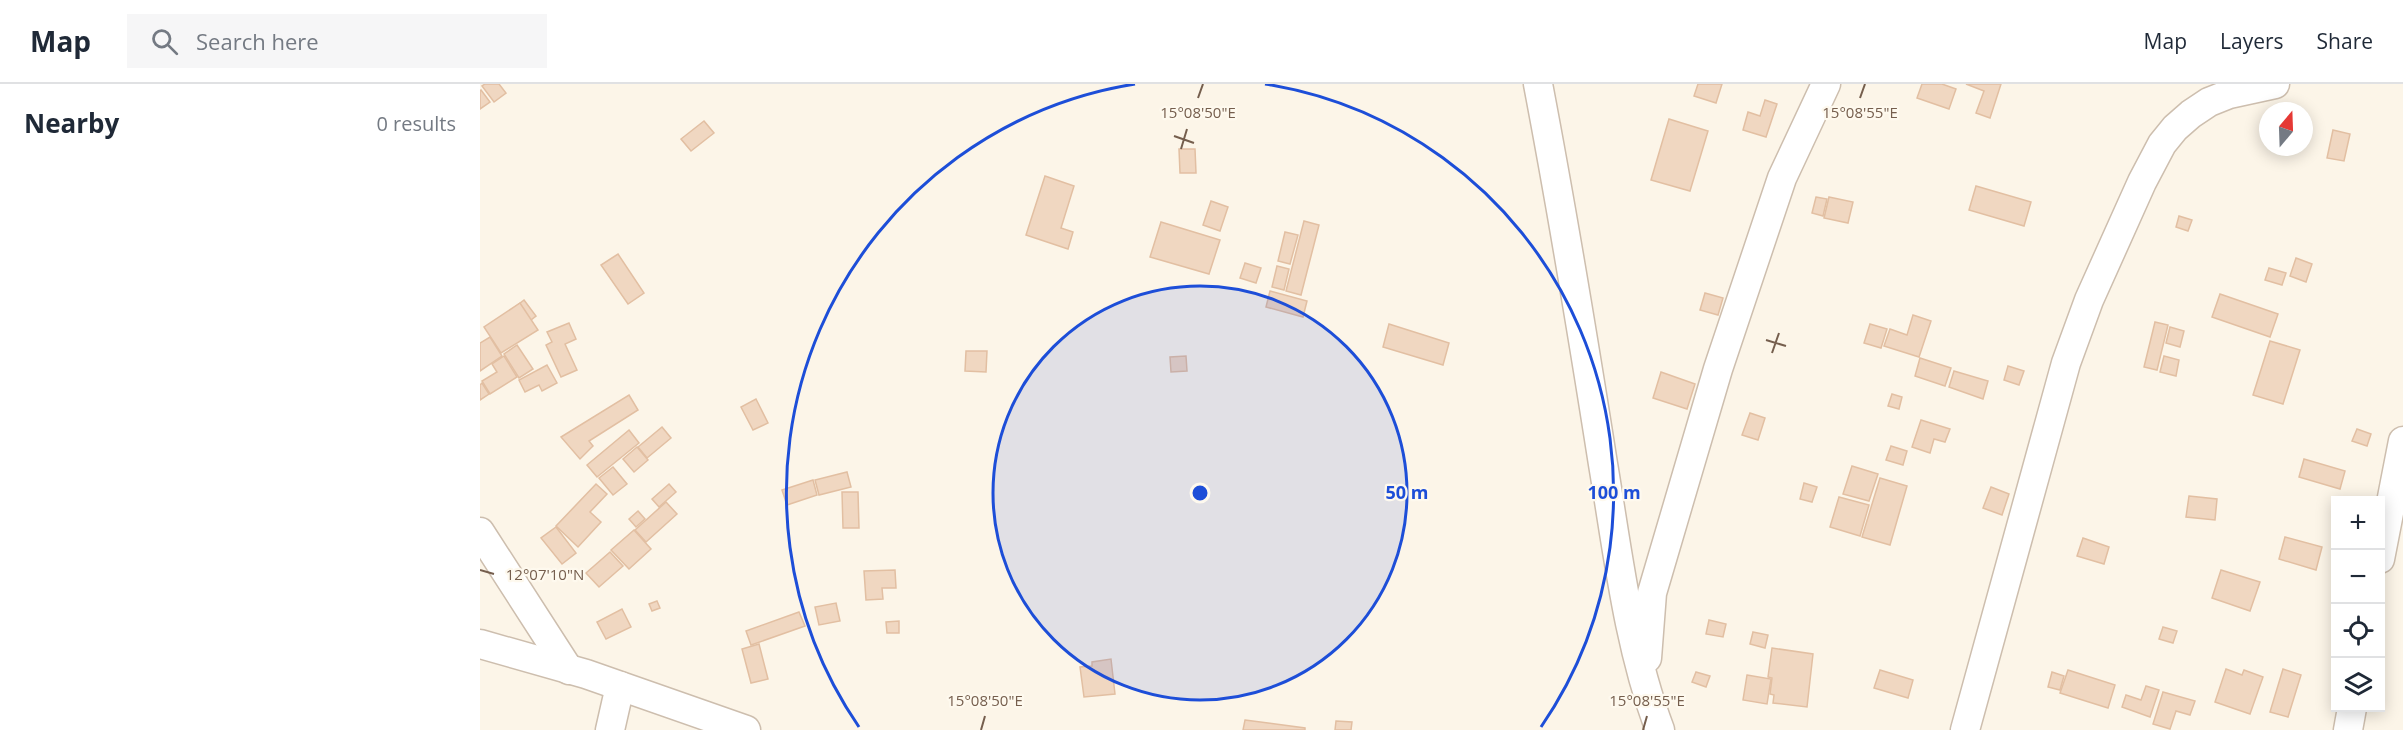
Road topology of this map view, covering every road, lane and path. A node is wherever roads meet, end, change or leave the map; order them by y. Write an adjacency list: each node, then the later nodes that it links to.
1 (1538, 84): 10 (street)
2 (1826, 84): 10 (street)
3 (2275, 84): 15 (street)
4 (2403, 441): 6 (street)
5 (480, 532): 8 (street)
6 (2382, 550)
7 (480, 644): 8 (street)
8 (569, 670): 9 (street)
9 (621, 686): 12 (street); 13 (street)
10 (1645, 690): 14 (street)
11 (2351, 712): 16 (street)
12 (609, 730)
13 (746, 730)
14 (1660, 730)
15 (1965, 730)
16 (2348, 730)

